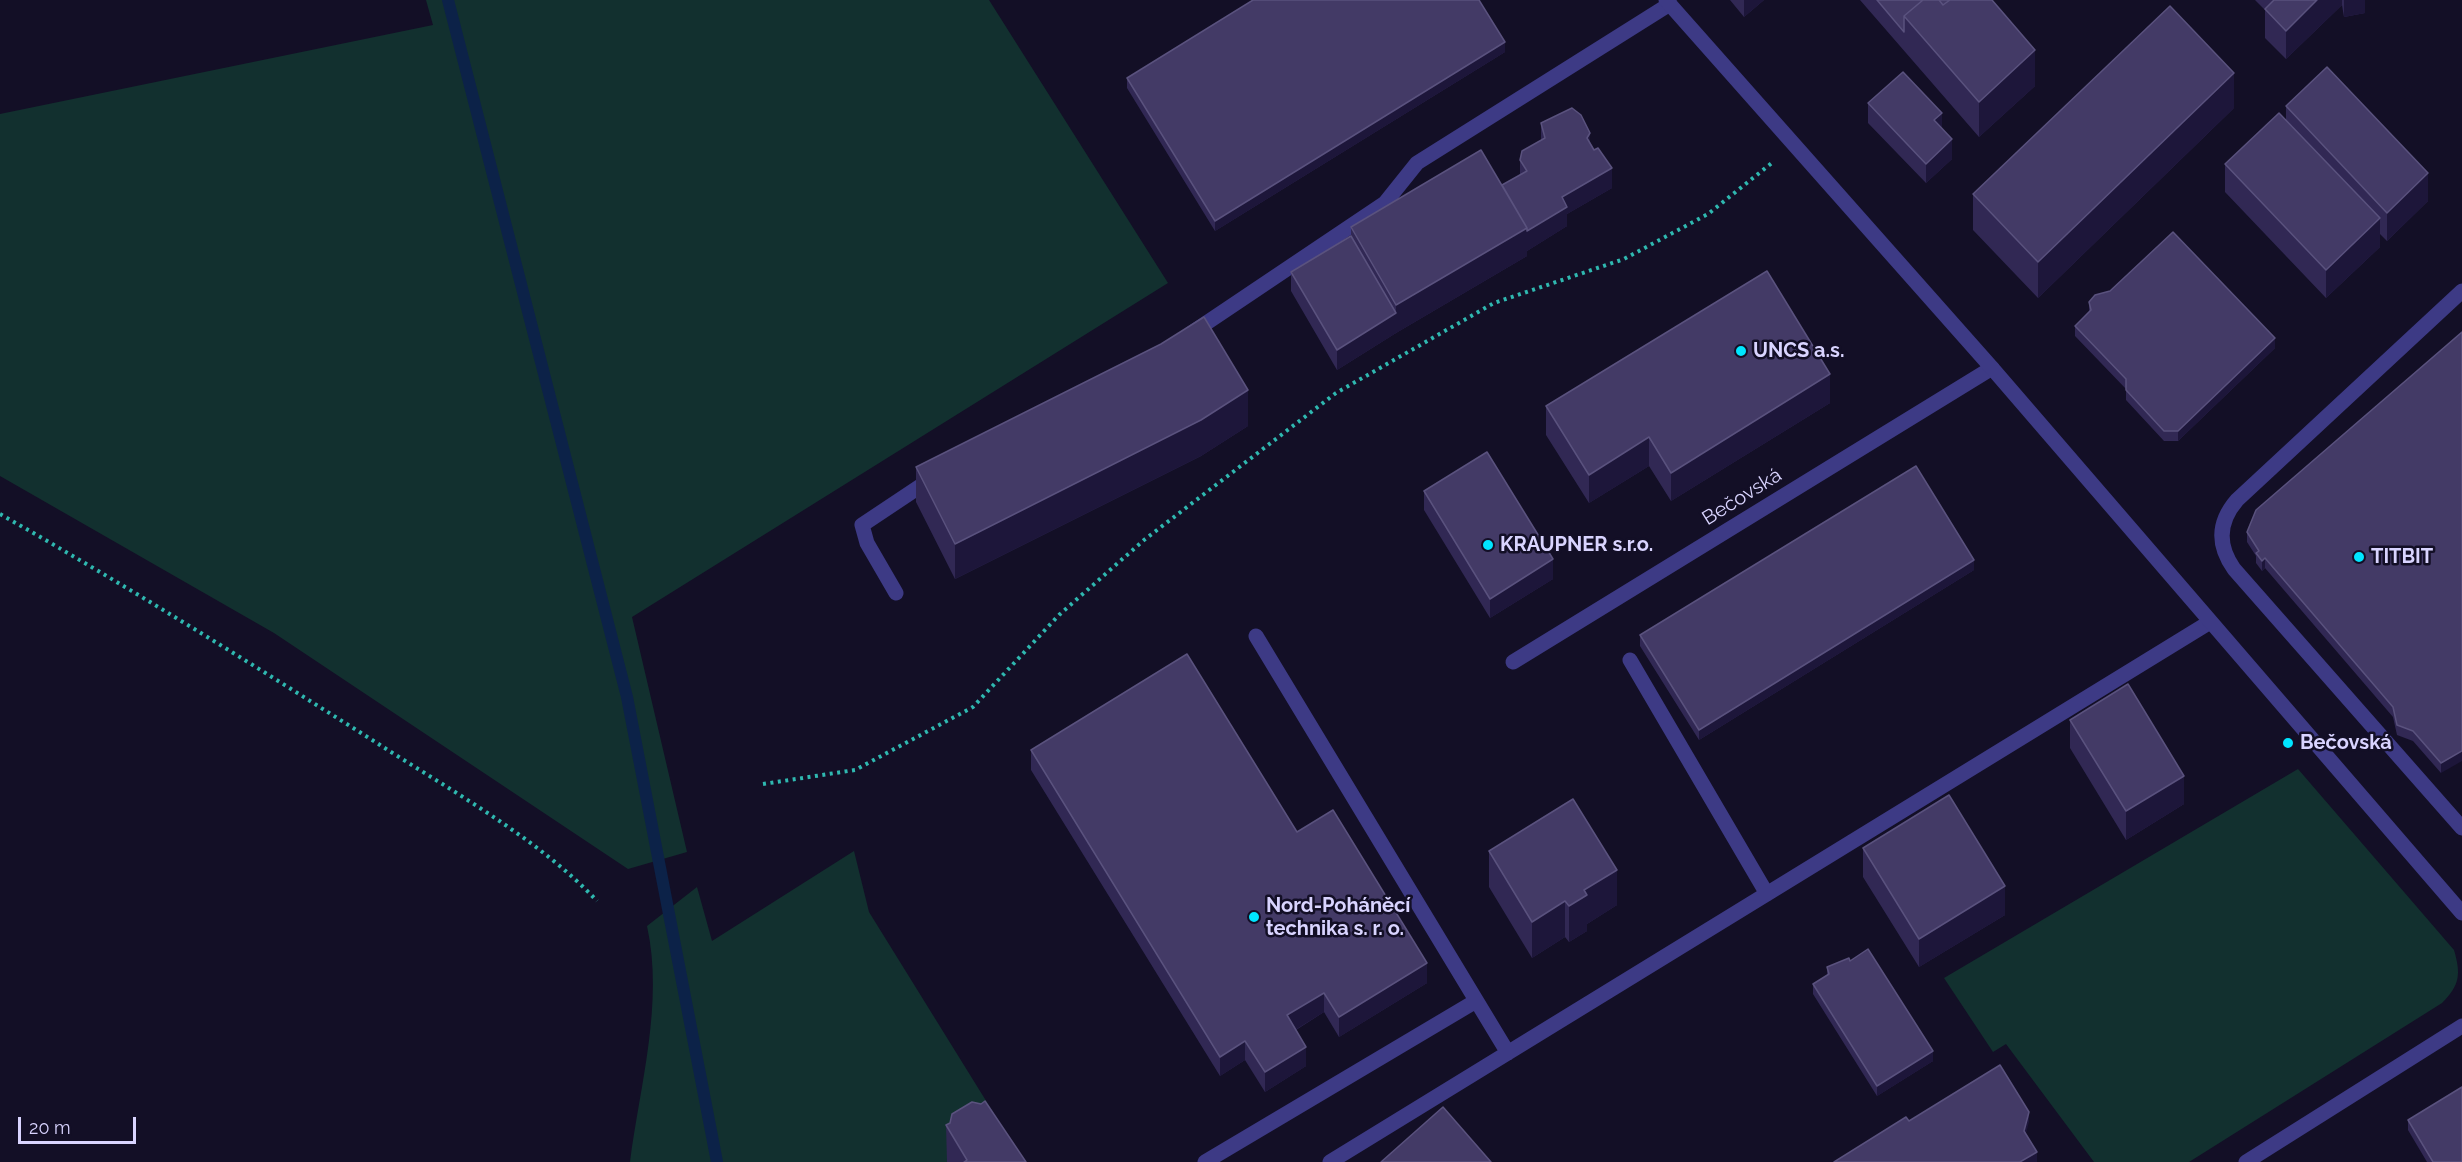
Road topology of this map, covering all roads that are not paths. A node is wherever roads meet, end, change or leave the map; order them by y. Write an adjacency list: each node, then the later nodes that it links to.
1 (1668, 2): 3 (street); 4 (street)
2 (2462, 291): 11 (street)
3 (1177, 343)
4 (1992, 368): 7 (street); 10 (street, Bečovská)
5 (949, 468): 6 (street)
6 (896, 593)
7 (2210, 622): 12 (street); 13 (street)
8 (1256, 636): 14 (street)
9 (1630, 660): 12 (street)
10 (1513, 662)
11 (2462, 828)
12 (1767, 894): 16 (street)
13 (2462, 913)
14 (1476, 1001): 16 (street); 17 (street)
15 (2460, 1032): 19 (street)
16 (1508, 1053): 18 (street)
17 (1205, 1162)
18 (1330, 1162)
19 (2246, 1162)

